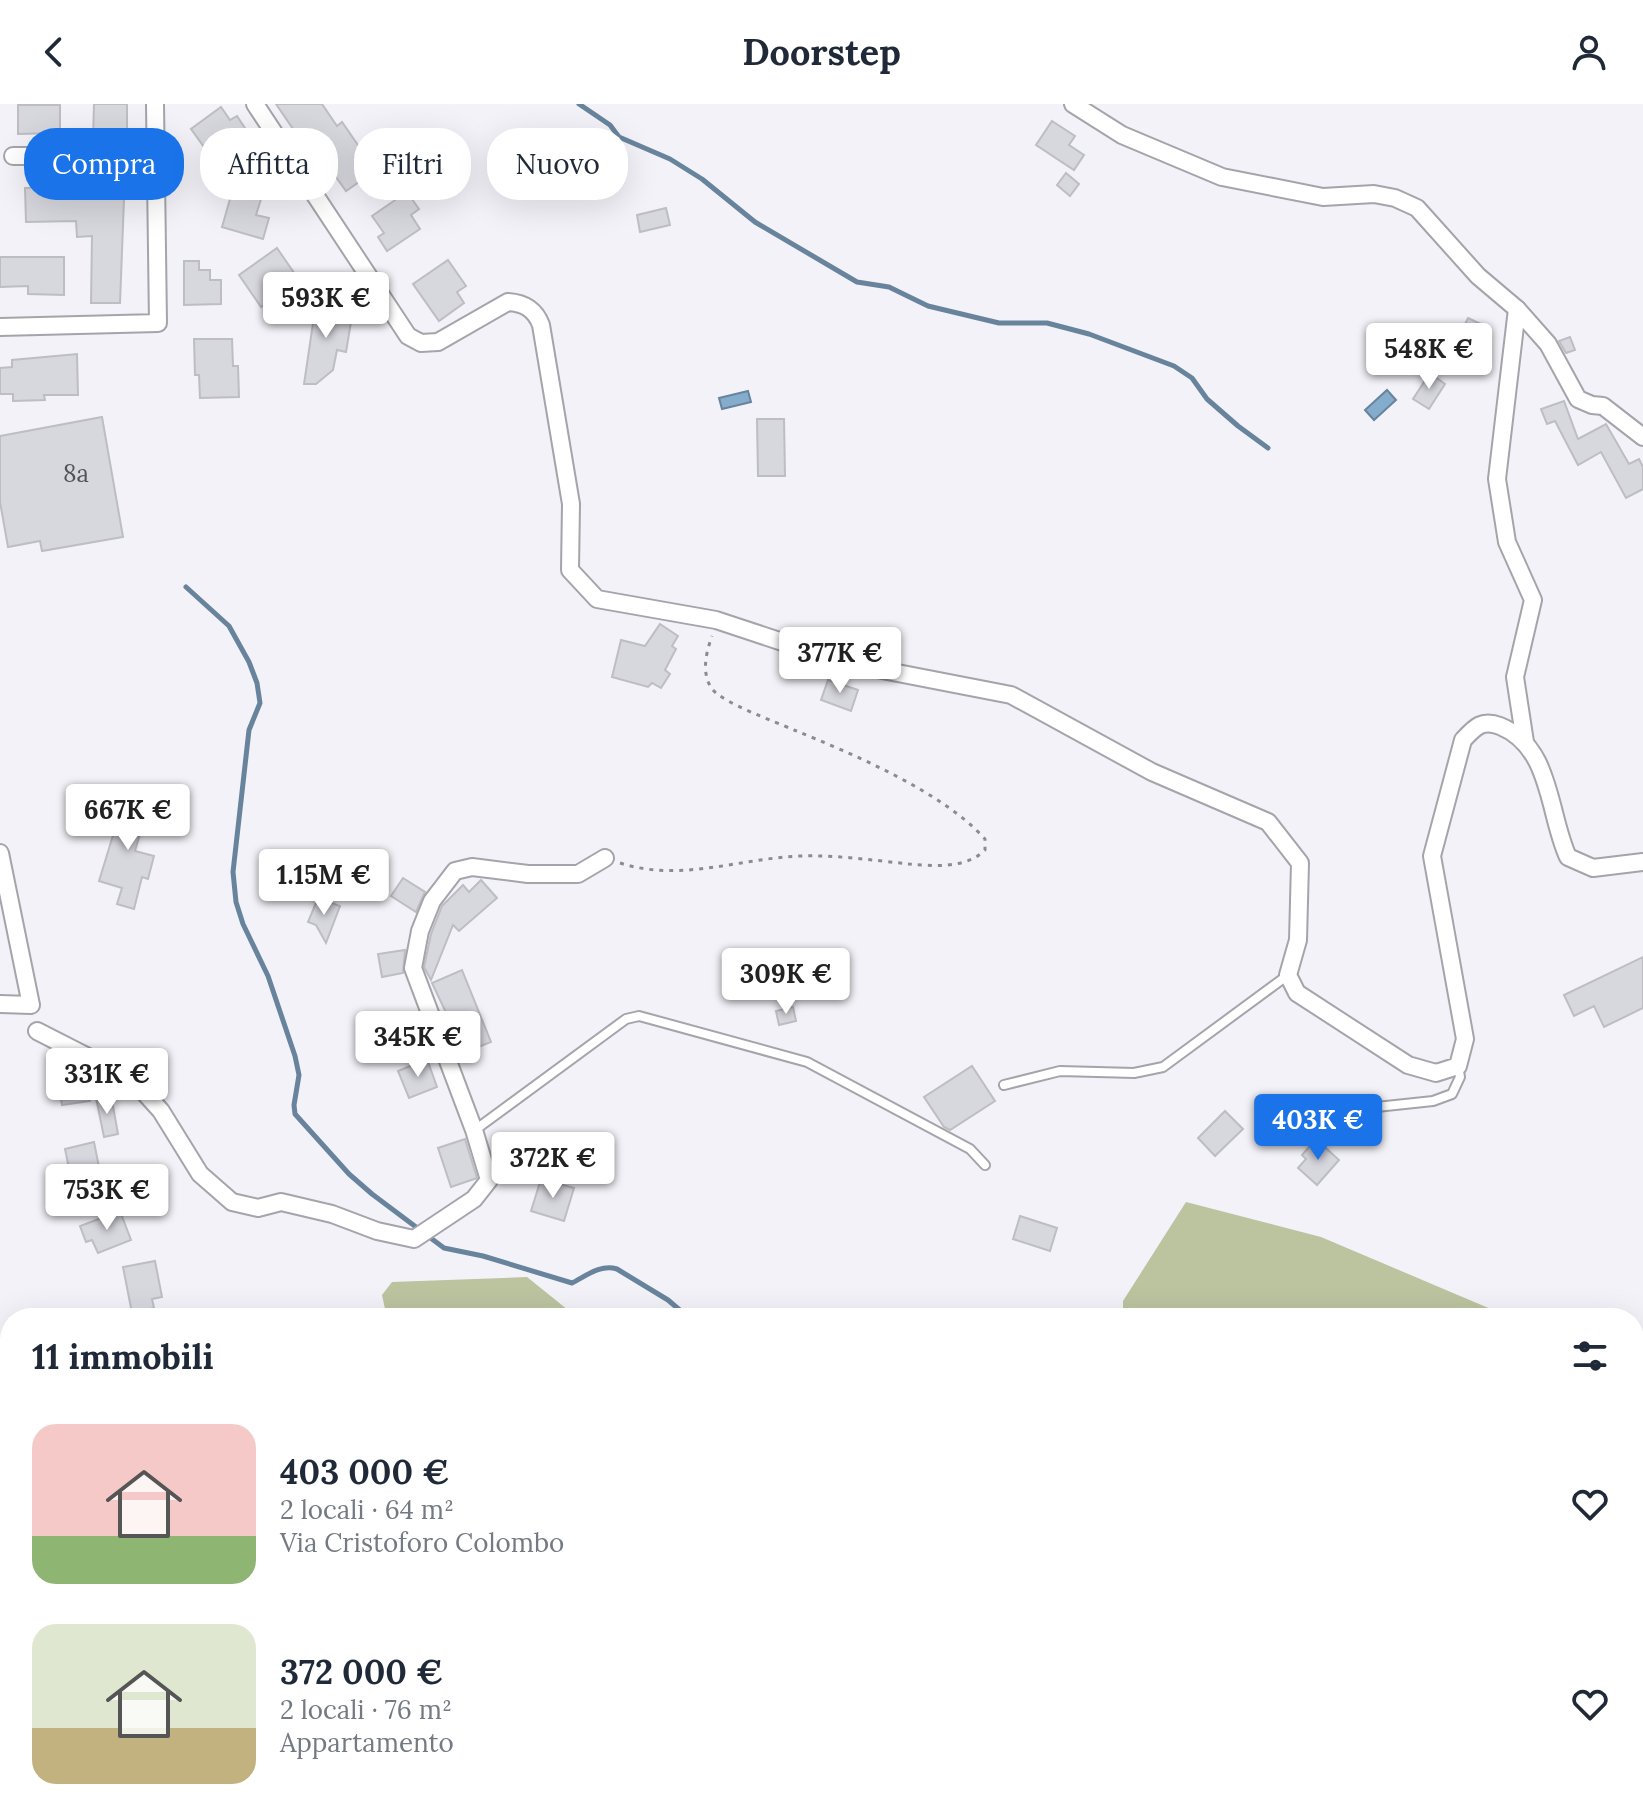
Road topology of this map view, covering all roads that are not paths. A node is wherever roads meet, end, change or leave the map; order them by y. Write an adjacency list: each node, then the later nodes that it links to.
1 (155, 104): 4 (street)
2 (255, 104): 15 (street)
3 (1073, 104): 8 (street)
4 (155, 128)
5 (13, 156): 6 (street)
6 (24, 156)
7 (157, 200): 9 (street)
8 (1517, 309): 10 (street); 11 (street)
9 (0, 327)
10 (1643, 437)
11 (1525, 742): 14 (street); 18 (street)
12 (0, 853): 16 (street)
13 (605, 858): 21 (street)
14 (1643, 862)
15 (1288, 975): 18 (street); 19 (lane)
16 (0, 1004)
17 (37, 1031): 21 (street)
18 (1458, 1066): 20 (lane)
19 (1004, 1085)
20 (1295, 1126)
21 (474, 1130): 22 (lane)
22 (985, 1165)

